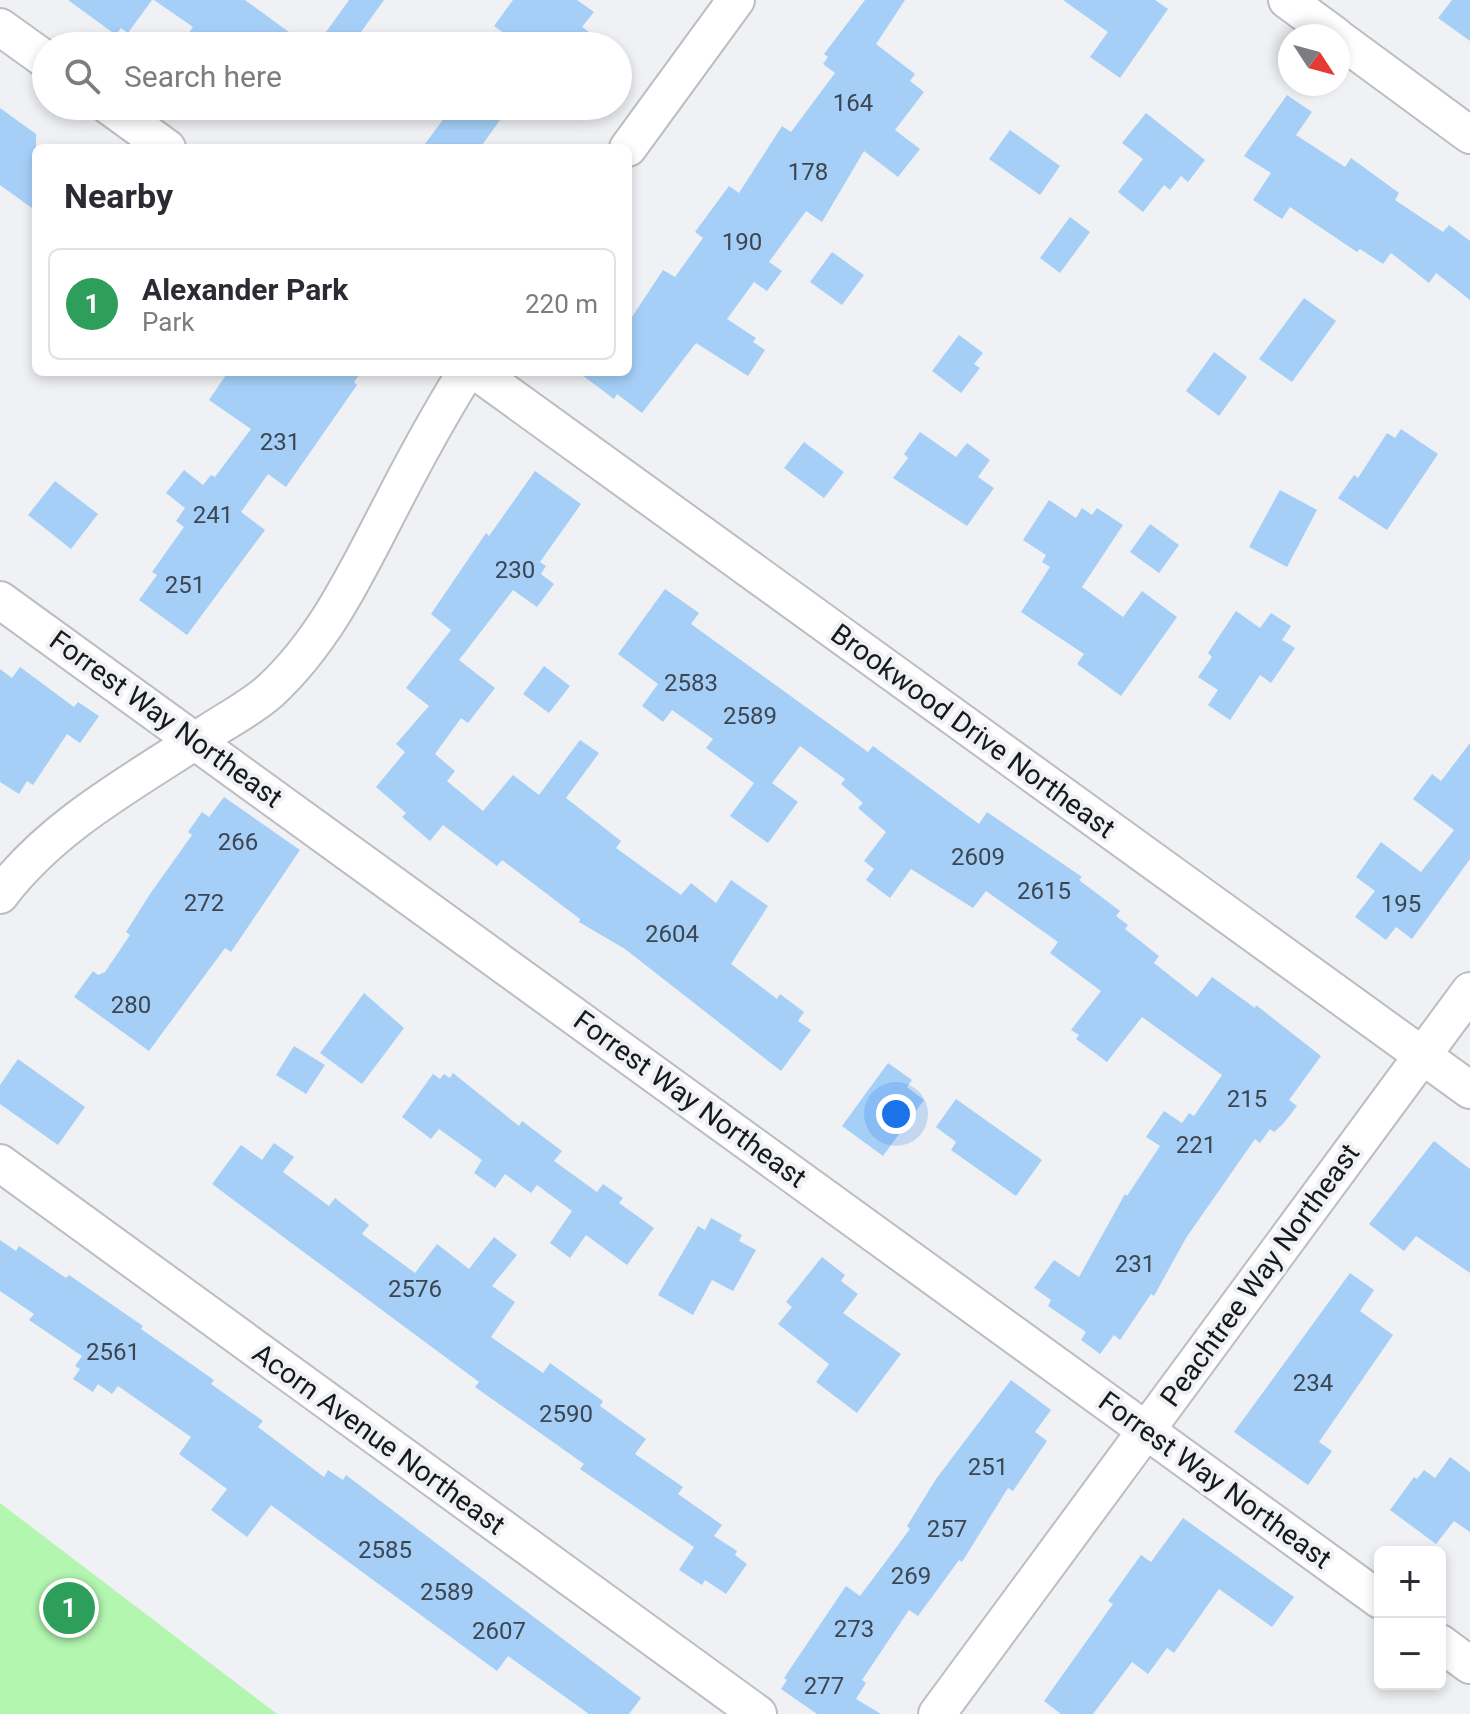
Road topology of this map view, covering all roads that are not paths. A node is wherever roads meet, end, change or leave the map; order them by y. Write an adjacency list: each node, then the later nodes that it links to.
1 (736, 0): 10 (street)
2 (1287, 0): 3 (street)
3 (1319, 24)
4 (0, 27): 6 (street)
5 (1350, 47): 8 (street)
6 (32, 50)
7 (128, 120): 9 (street)
8 (1470, 135)
9 (161, 144)
10 (631, 144)
11 (464, 376): 14 (street)
12 (483, 376): 17 (street, Brookwood Drive Northeast)
13 (0, 600): 14 (street, Forrest Way Northeast)
14 (196, 741): 15 (street); 20 (street, Forrest Way Northeast)
15 (0, 895)
16 (1470, 991): 17 (street, Peachtree Way Northeast)
17 (1422, 1056): 18 (street, Brookwood Drive Northeast); 20 (street, Peachtree Way Northeast)
18 (1470, 1090)
19 (0, 1163): 24 (street, Acorn Avenue Northeast)
20 (1146, 1430): 21 (street, Forrest Way Northeast); 25 (street, Peachtree Way Northeast)
21 (1374, 1596)
22 (1446, 1647): 23 (street)
23 (1470, 1665)
24 (758, 1714)
25 (937, 1714)

